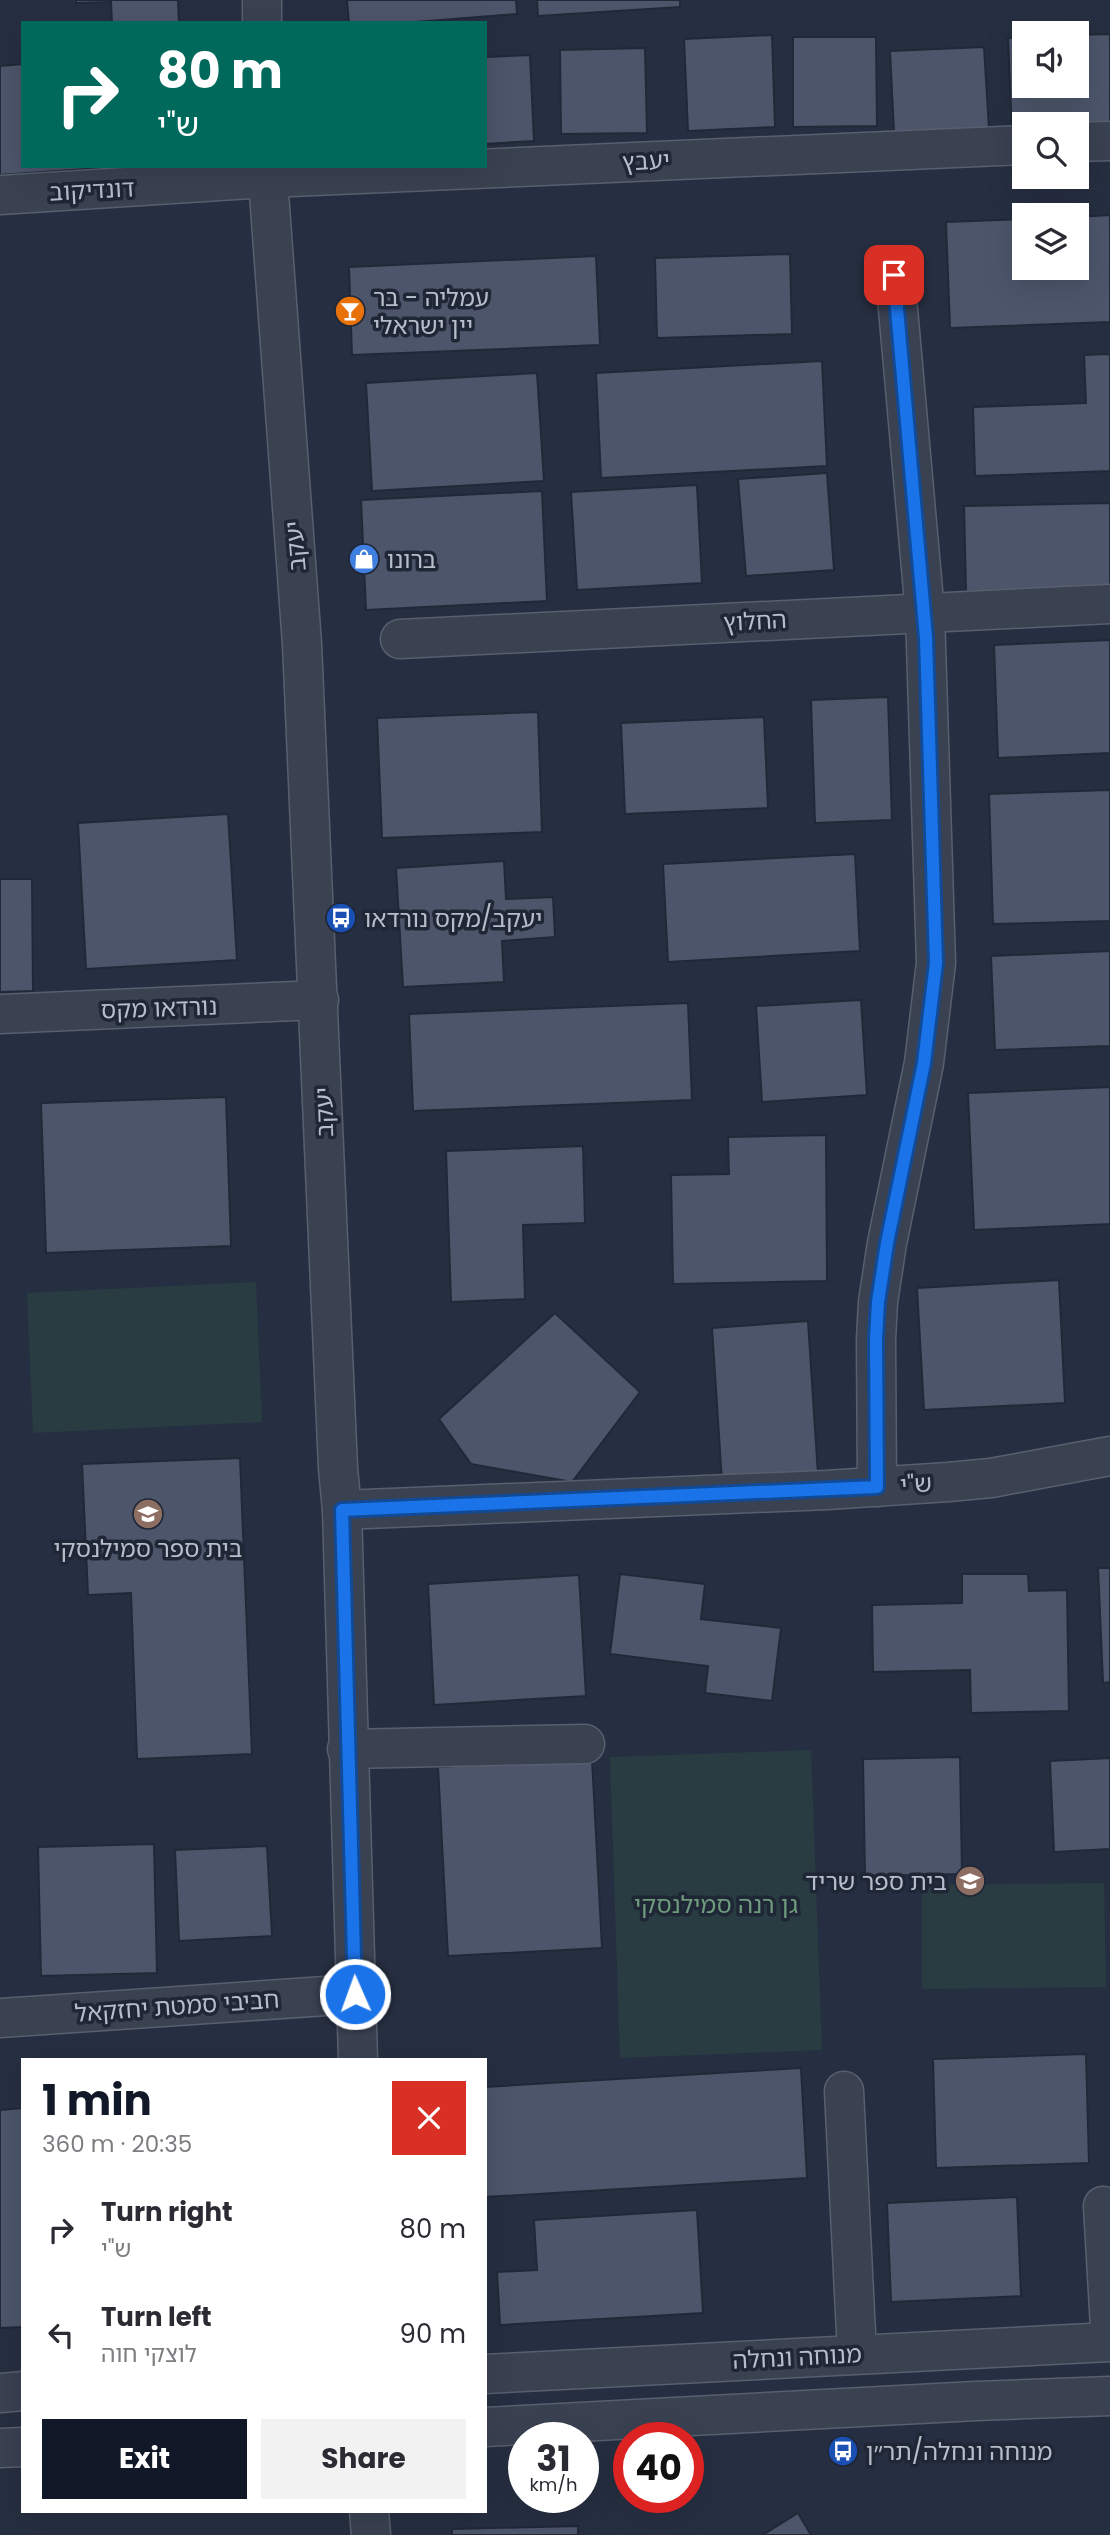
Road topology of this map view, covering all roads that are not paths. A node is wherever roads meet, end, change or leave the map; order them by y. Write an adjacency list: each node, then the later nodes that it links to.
1 (261, 0): 2 (street)
2 (262, 21)
3 (1110, 141): 4 (street)
4 (1089, 142)
5 (1012, 145): 6 (street, יעבץ)
6 (487, 164)
7 (379, 168): 8 (street, יעבץ)
8 (267, 172): 9 (street, דונדיקוב); 14 (street, יעקב)
9 (0, 195)
10 (894, 275): 12 (street)
11 (1110, 604): 12 (street, החלוץ)
12 (925, 613): 13 (street, החלוץ); 17 (street)
13 (400, 639)
14 (319, 1000): 15 (street, נורדאו מקס); 18 (street, יעקב)
15 (0, 1014)
16 (1110, 1456): 17 (street, ש"י)
17 (877, 1487): 18 (street, ש"י)
18 (342, 1510): 20 (street, יעקב)
19 (585, 1744): 20 (street)
20 (347, 1749): 21 (street, יעקב)
21 (355, 1994): 22 (street, חביבי סמטת יחזקאל); 23 (street, יעקב)
22 (0, 2018)
23 (358, 2058)
24 (844, 2091): 28 (street)
25 (1103, 2206): 26 (street)
26 (1110, 2327)
27 (1110, 2342): 28 (street, מנוחה ונחלה)
28 (857, 2353): 29 (street, מנוחה ונחלה)
29 (487, 2374)
30 (21, 2391): 31 (street)
31 (0, 2392)
32 (1110, 2396): 33 (street)
33 (487, 2427)
34 (21, 2447): 35 (street)
35 (0, 2448)
36 (369, 2513): 37 (street)
37 (371, 2535)

